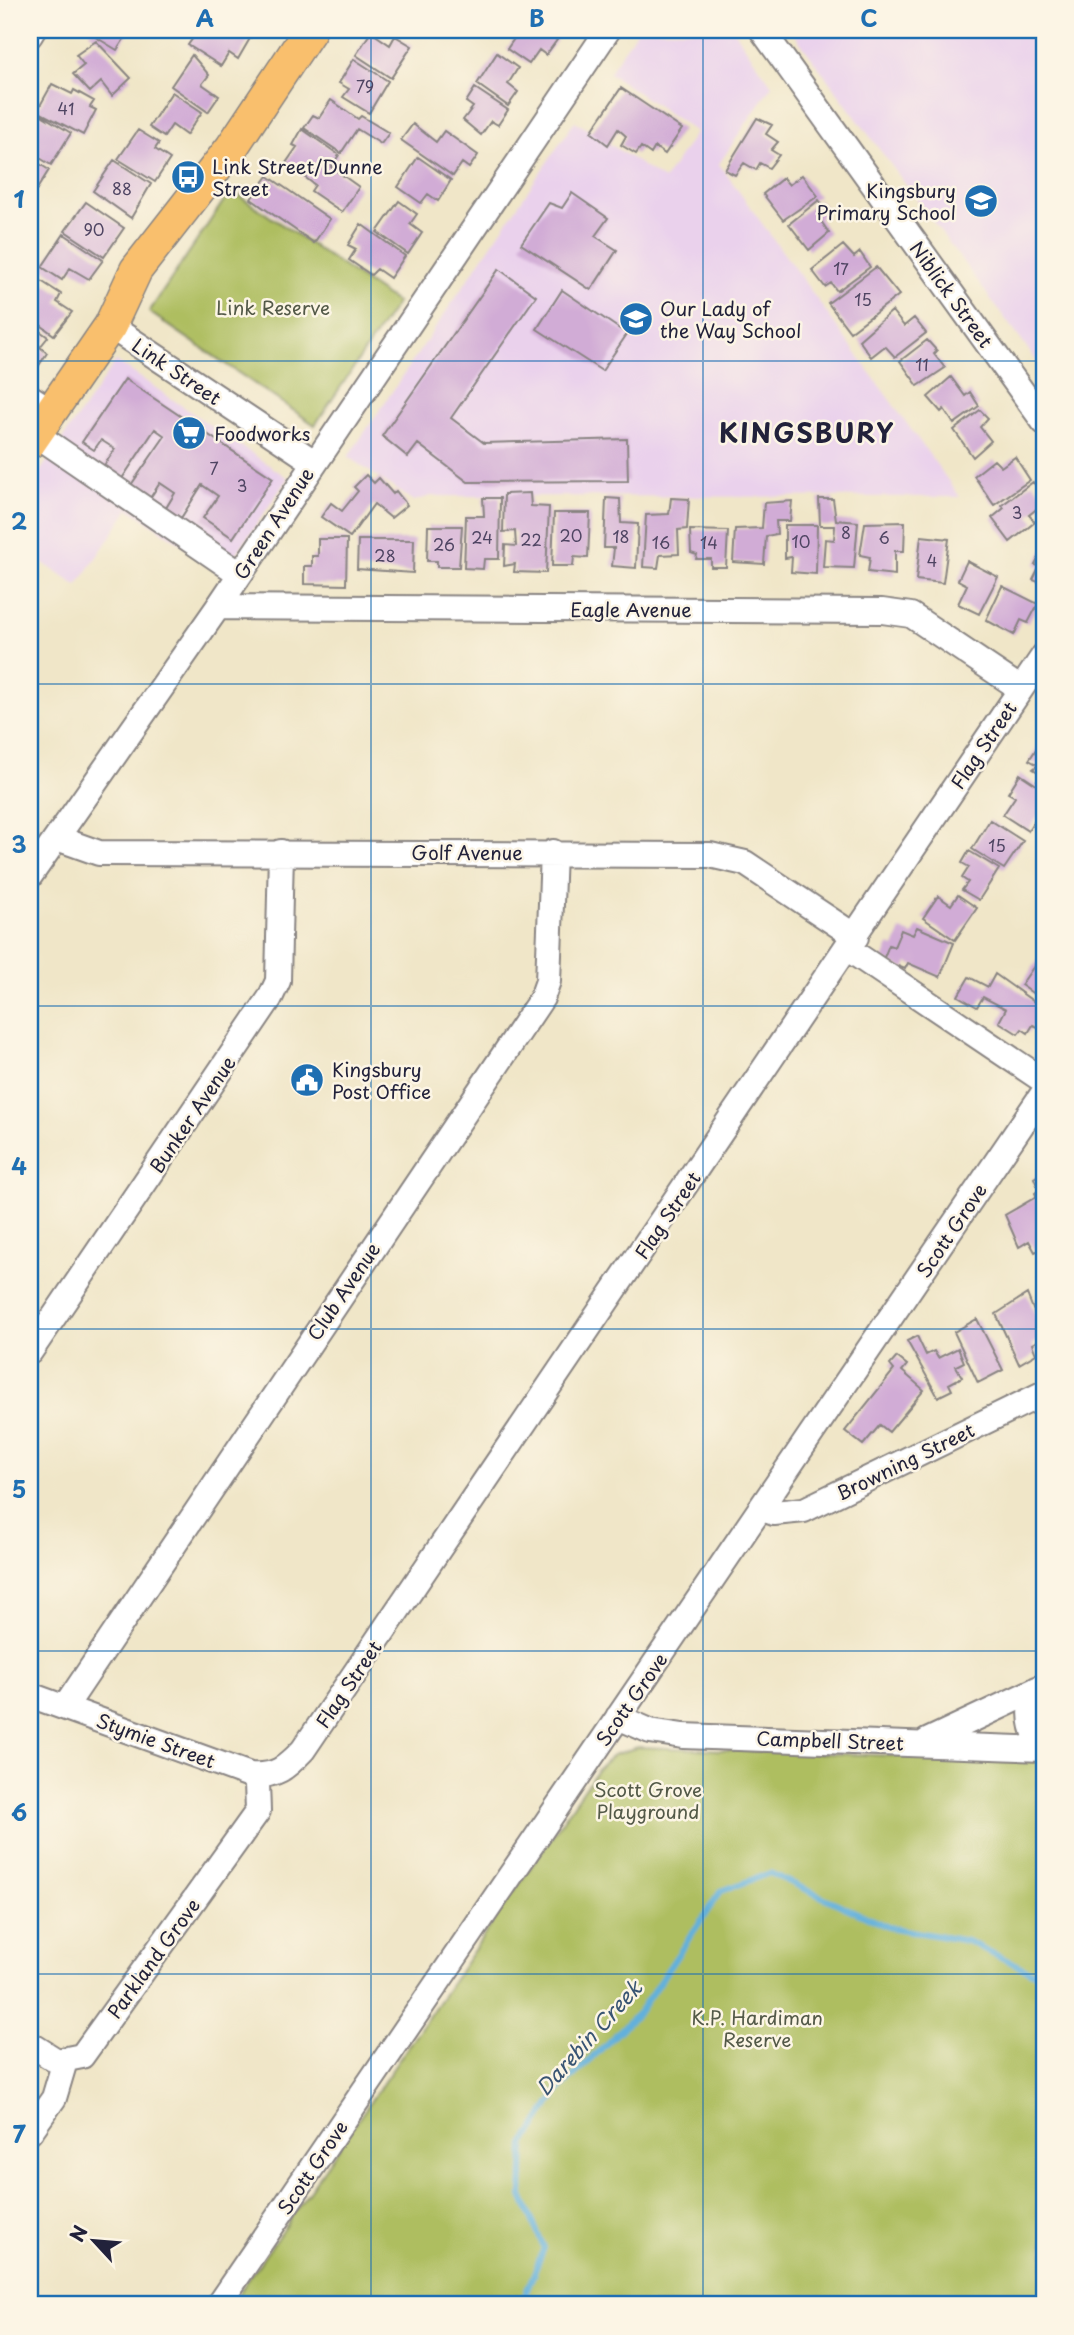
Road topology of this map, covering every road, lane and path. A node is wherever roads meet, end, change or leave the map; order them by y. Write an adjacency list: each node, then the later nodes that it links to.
1 (33, 30): 5 (street)
2 (310, 30): 6 (main road)
3 (608, 30): 9 (street, Green Avenue)
4 (762, 30): 7 (street, Niblick Street)
5 (30, 35)
6 (110, 326): 8 (main road); 9 (street, Link Street)
7 (1044, 422)
8 (36, 427): 10 (street)
9 (314, 462): 10 (street, Green Avenue)
10 (240, 574): 11 (street, Green Avenue)
11 (218, 607): 13 (street, Eagle Avenue); 14 (street, Green Avenue)
12 (1044, 655): 13 (street, Flag Street)
13 (1021, 689): 18 (street, Flag Street)
14 (57, 838): 15 (street, Golf Avenue); 17 (street, Green Avenue)
15 (281, 852): 16 (street, Golf Avenue); 21 (street, Bunker Avenue)
16 (553, 852): 18 (street, Golf Avenue); 26 (street, Club Avenue)
17 (30, 876)
18 (852, 943): 19 (street, Golf Avenue); 30 (street, Flag Street)
19 (1044, 1081)
20 (1044, 1092): 23 (street, Scott Grove)
21 (30, 1352)
22 (1044, 1393): 23 (street, Browning Street)
23 (763, 1508): 27 (street, Scott Grove)
24 (1041, 1687): 28 (street); 29 (street)
25 (30, 1695): 26 (street, Stymie Street)
26 (65, 1707): 31 (street, Stymie Street)
27 (618, 1717): 28 (street, Campbell Street); 35 (street, Scott Grove)
28 (923, 1743): 29 (street, Campbell Street)
29 (1043, 1749)
30 (283, 1771): 31 (street, Stymie Street)
31 (250, 1775): 33 (street, Parkland Grove)
32 (30, 2044): 33 (street)
33 (65, 2061): 34 (street)
34 (30, 2133)
35 (218, 2305)

